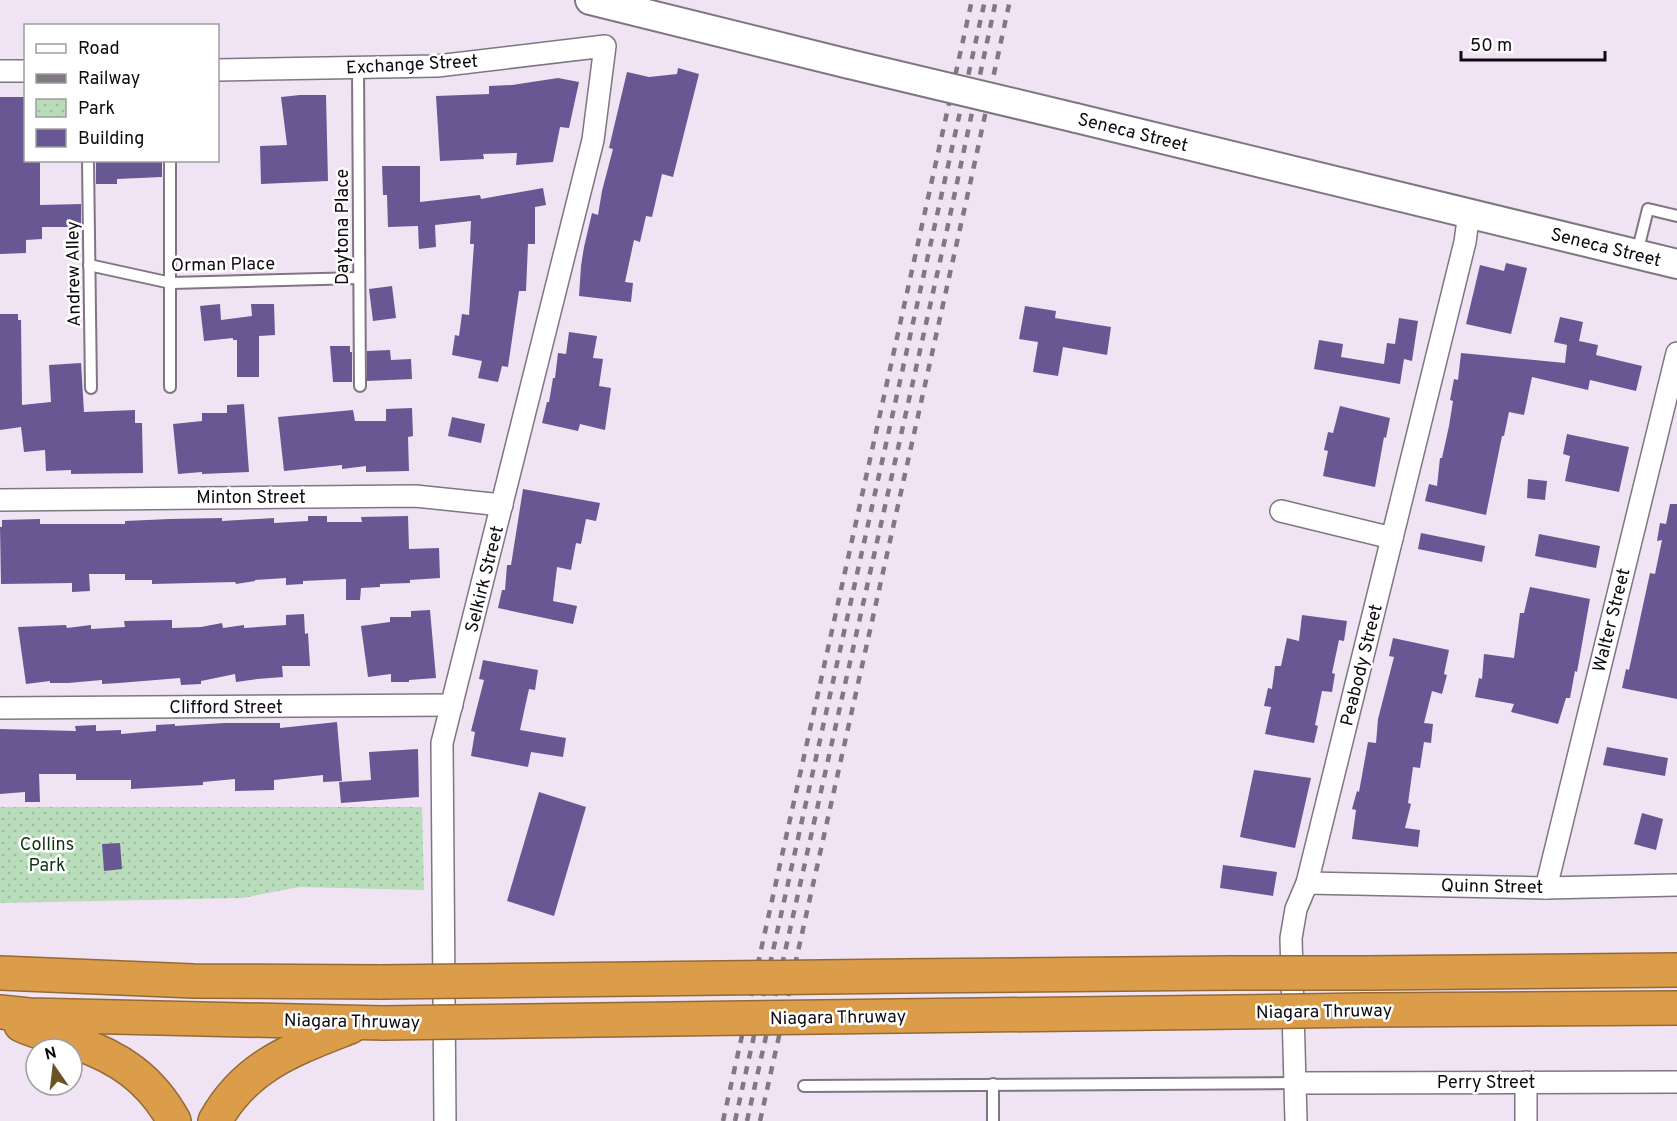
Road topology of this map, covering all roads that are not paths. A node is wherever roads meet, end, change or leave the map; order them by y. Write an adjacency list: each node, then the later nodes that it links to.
1 (590, 0): 9 (main road, Seneca Street, bridge)
2 (605, 46): 3 (street, Exchange Street); 21 (street, Selkirk Street)
3 (358, 68): 4 (street, Exchange Street); 14 (lane, Daytona Place)
4 (219, 70)
5 (0, 71): 6 (street)
6 (24, 71)
7 (88, 162): 13 (lane, Andrew Alley)
8 (170, 162): 15 (lane)
9 (1468, 213): 11 (main road, Seneca Street); 23 (street, Peabody Street)
10 (1677, 216): 11 (lane)
11 (1637, 254): 12 (main road, Seneca Street)
12 (1677, 264)
13 (89, 265): 15 (lane, Orman Place); 19 (lane, Andrew Alley)
14 (359, 278): 15 (lane, Orman Place); 17 (lane, Daytona Place)
15 (171, 283): 18 (lane)
16 (1677, 353): 28 (street, Walter Street)
17 (360, 386)
18 (170, 387)
19 (91, 388)
20 (0, 500): 21 (street, Minton Street)
21 (502, 505): 24 (street, Selkirk Street)
22 (1281, 511): 23 (street)
23 (1392, 538): 26 (street, Peabody Street)
24 (452, 705): 25 (street, Clifford Street); 41 (street, Selkirk Street)
25 (0, 708)
26 (1307, 883): 28 (street, Quinn Street); 36 (street, Peabody Street)
27 (1677, 885): 28 (street, Quinn Street)
28 (1546, 888)
29 (1677, 970): 30 (highway, Niagara Thruway, bridge)
30 (0, 973)
31 (1677, 1008): 33 (highway, Niagara Thruway, bridge)
32 (14, 1017): 33 (highway, Niagara Thruway); 39 (highway)
33 (373, 1022): 40 (highway)
34 (1526, 1082): 35 (street, Perry Street); 36 (street, Perry Street); 44 (street)
35 (1677, 1082)
36 (1296, 1083): 37 (lane); 43 (street, Peabody Street)
37 (993, 1084): 38 (lane); 42 (lane)
38 (804, 1086)
39 (174, 1121)
40 (215, 1121)
41 (445, 1121)
42 (993, 1121)
43 (1296, 1121)
44 (1526, 1121)

